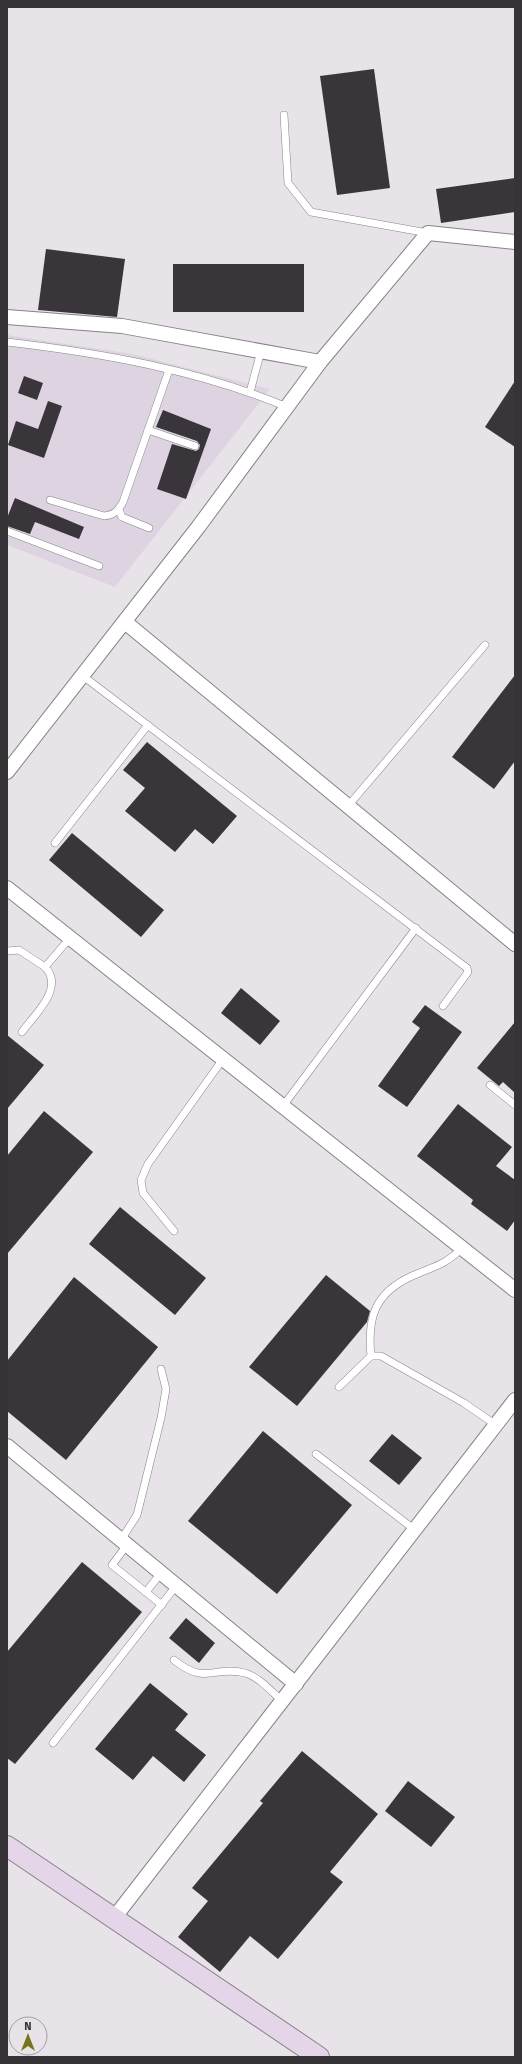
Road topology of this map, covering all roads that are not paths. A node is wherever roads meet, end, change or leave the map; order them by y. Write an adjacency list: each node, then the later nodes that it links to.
1 (284, 115): 2 (lane)
2 (428, 233): 3 (street); 7 (street)
3 (515, 242)
4 (7, 317): 6 (street)
5 (7, 342): 8 (lane)
6 (261, 351): 7 (street); 9 (lane)
7 (320, 362): 10 (street)
8 (169, 370): 9 (lane); 11 (lane)
9 (250, 392): 10 (lane)
10 (287, 407): 18 (street)
11 (148, 430): 12 (lane); 14 (lane)
12 (195, 446)
13 (50, 500): 14 (lane)
14 (119, 510): 15 (lane)
15 (149, 528)
16 (7, 531): 17 (lane)
17 (100, 566)
18 (124, 622): 20 (street); 23 (street)
19 (485, 645): 23 (lane)
20 (83, 676): 21 (lane); 22 (street)
21 (148, 725): 24 (lane); 26 (lane)
22 (7, 772)
23 (348, 806): 28 (street)
24 (55, 843)
25 (7, 888): 27 (street)
26 (416, 928): 31 (lane); 36 (lane)
27 (70, 938): 30 (lane); 33 (street)
28 (515, 944)
29 (7, 951): 30 (lane)
30 (45, 967): 32 (lane)
31 (443, 1006)
32 (22, 1032)
33 (223, 1059): 36 (street); 37 (lane)
34 (490, 1085): 35 (lane)
35 (515, 1105)
36 (283, 1106): 38 (street)
37 (174, 1231)
38 (462, 1248): 39 (street); 40 (lane)
39 (515, 1290)
40 (371, 1356): 42 (lane); 44 (lane)
41 (161, 1369): 48 (lane)
42 (339, 1387)
43 (515, 1400): 44 (street)
44 (496, 1425): 47 (street)
45 (7, 1446): 48 (street)
46 (316, 1454): 47 (lane)
47 (415, 1530): 54 (street)
48 (124, 1543): 49 (street); 51 (lane)
49 (161, 1573): 50 (street); 51 (lane)
50 (176, 1586): 52 (lane); 54 (street)
51 (146, 1592): 52 (lane)
52 (162, 1604): 56 (lane)
53 (174, 1660): 55 (lane)
54 (296, 1684): 55 (street)
55 (282, 1701): 58 (street)
56 (53, 1743)
57 (7, 1846): 58 (street)
58 (114, 1918): 59 (street)
59 (319, 2057)

